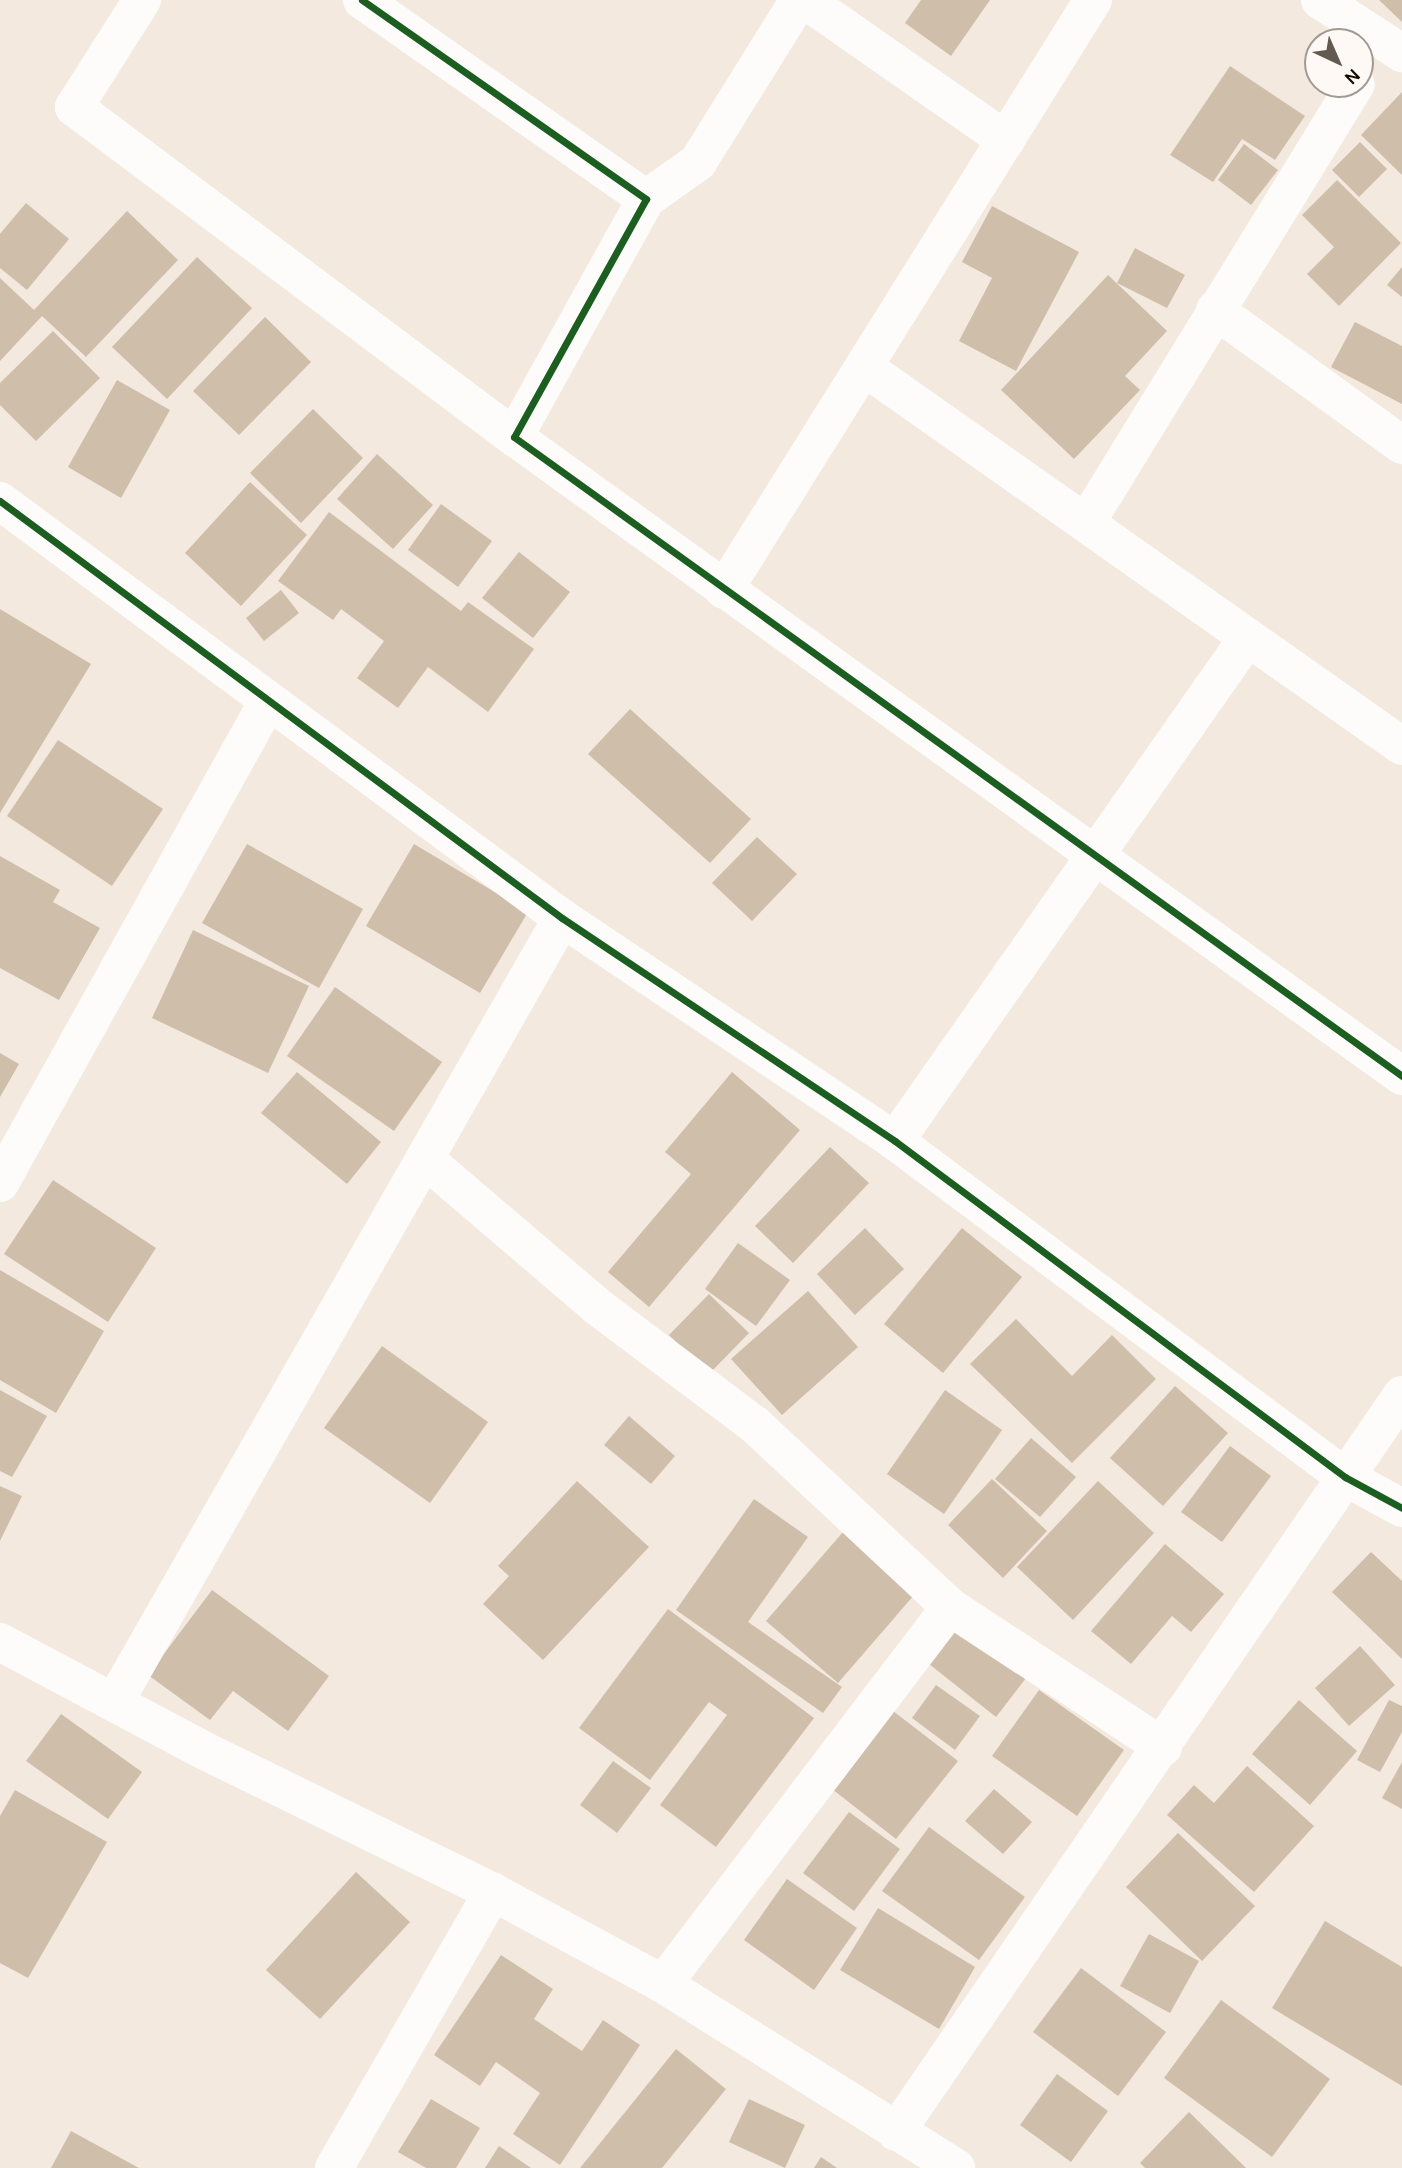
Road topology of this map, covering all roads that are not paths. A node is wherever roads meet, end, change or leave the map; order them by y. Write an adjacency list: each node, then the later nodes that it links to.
1 (142, 0): 14 (street)
2 (362, 0): 11 (street)
3 (799, 0): 11 (street)
4 (805, 0): 10 (street)
5 (1093, 0): 10 (street)
6 (1320, 0): 7 (street)
7 (1392, 47): 8 (street)
8 (1374, 64)
9 (1347, 98): 12 (street)
10 (1006, 140): 13 (street)
11 (646, 199): 14 (street)
12 (1216, 310): 15 (street); 17 (street)
13 (864, 367): 17 (street); 18 (street)
14 (514, 437): 18 (street)
15 (1402, 445)
16 (0, 501): 20 (street)
17 (1086, 523): 19 (street)
18 (724, 590): 22 (street)
19 (1248, 637): 21 (street); 22 (street)
20 (267, 703): 23 (street); 27 (street)
21 (1402, 746)
22 (1095, 859): 24 (street); 25 (street)
23 (562, 918): 25 (street); 26 (street)
24 (1402, 1076)
25 (895, 1141): 29 (street)
26 (426, 1160): 31 (street); 33 (street)
27 (0, 1182)
28 (1402, 1395): 29 (street)
29 (1345, 1477): 30 (street); 34 (street)
30 (1402, 1508)
31 (950, 1607): 34 (street); 36 (street)
32 (0, 1642): 33 (street)
33 (115, 1701): 35 (street)
34 (1163, 1746): 37 (street)
35 (493, 1892): 36 (street); 38 (street)
36 (663, 1984): 37 (street)
37 (896, 2132): 39 (street)
38 (334, 2168)
39 (956, 2168)

